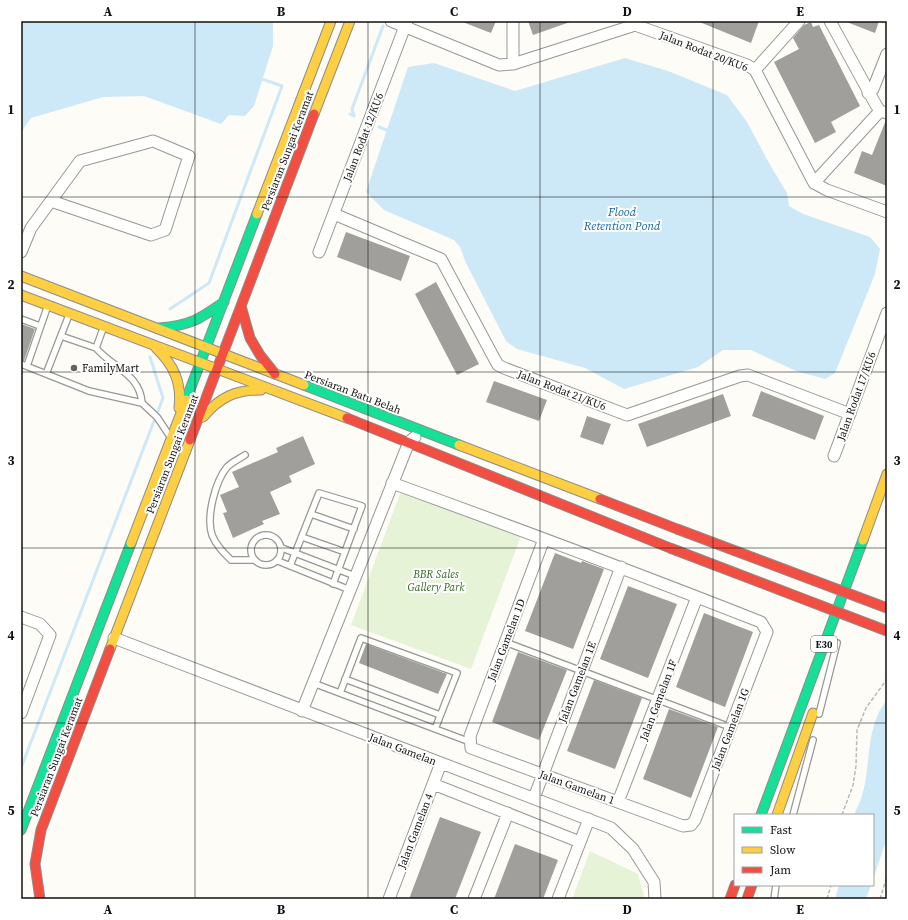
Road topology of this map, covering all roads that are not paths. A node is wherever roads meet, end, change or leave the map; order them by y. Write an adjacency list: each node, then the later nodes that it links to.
1 (331, 21): 22 (main road, Persiaran Sungai Keramat)
2 (350, 21): 24 (main road, Persiaran Sungai Keramat)
3 (391, 21): 8 (street, Jalan Rodat 20/KU6)
4 (513, 21): 10 (street)
5 (799, 21): 11 (street)
6 (830, 21): 12 (street)
7 (635, 23): 10 (street, Jalan Rodat 20/KU6); 11 (street, Jalan Rodat 20/KU6)
8 (406, 24): 10 (street, Jalan Rodat 20/KU6); 17 (street, Jalan Rodat 12/KU6)
9 (887, 54): 12 (street)
10 (513, 64)
11 (755, 70): 14 (street, Jalan Rodat 20/KU6)
12 (868, 93): 13 (street)
13 (884, 112): 14 (street)
14 (814, 183): 16 (street)
15 (51, 201): 15 (street); 18 (street)
16 (887, 212)
17 (334, 214): 19 (street, Jalan Rodat 12/KU6); 44 (street, Jalan Rodat 21/KU6)
18 (21, 252)
19 (319, 252)
20 (21, 276): 30 (main road, Persiaran Batu Belah)
21 (21, 295): 23 (main road)
22 (224, 302): 30 (main road); 34 (main road, Persiaran Sungai Keramat)
23 (48, 305): 25 (main road); 28 (lane)
24 (241, 306): 35 (main road, Persiaran Sungai Keramat); 41 (main road)
25 (69, 313): 29 (main road); 31 (lane)
26 (887, 313): 44 (street, Jalan Rodat 17/KU6)
27 (21, 319): 28 (lane)
28 (40, 326): 38 (lane)
29 (104, 326): 32 (main road); 33 (lane)
30 (156, 328): 34 (main road, Persiaran Batu Belah)
31 (61, 336): 33 (lane); 40 (lane)
32 (151, 344): 36 (main road); 45 (main road)
33 (96, 348): 43 (lane)
34 (206, 348): 35 (main road, Persiaran Batu Belah); 36 (main road, Persiaran Sungai Keramat)
35 (223, 354): 39 (main road, Persiaran Sungai Keramat); 41 (main road, Persiaran Batu Belah)
36 (201, 363): 39 (main road); 45 (main road, Persiaran Sungai Keramat)
37 (21, 364): 38 (lane)
38 (27, 366): 40 (lane)
39 (217, 369): 42 (main road); 46 (main road, Persiaran Sungai Keramat)
40 (46, 374): 43 (lane)
41 (275, 374): 48 (main road, Persiaran Batu Belah)
42 (272, 390): 46 (main road); 49 (main road)
43 (142, 403): 47 (lane)
44 (850, 414): 51 (street, Jalan Rodat 17/KU6)
45 (178, 423): 47 (main road, Persiaran Sungai Keramat)
46 (194, 428): 75 (main road, Persiaran Sungai Keramat)
47 (171, 439): 101 (main road, Persiaran Sungai Keramat)
48 (445, 440): 49 (street); 71 (main road, Persiaran Batu Belah, bridge)
49 (409, 442): 53 (street); 73 (main road, bridge)
50 (245, 455): 61 (lane)
51 (834, 456)
52 (887, 474): 96 (main road, E30)
53 (392, 483): 57 (street); 66 (street)
54 (311, 514): 55 (lane); 55 (lane); 56 (lane)
55 (354, 529): 59 (lane)
56 (302, 537): 59 (lane); 60 (lane)
57 (544, 539): 64 (street); 76 (street, Jalan Gamelan 1D)
58 (282, 548): 60 (lane); 61 (lane); 62 (lane)
59 (345, 552): 65 (lane)
60 (295, 554): 63 (lane); 65 (lane)
61 (254, 560): 62 (lane)
62 (278, 561): 63 (lane)
63 (290, 566): 67 (lane)
64 (621, 566): 70 (street); 77 (street, Jalan Gamelan 1E)
65 (339, 570): 66 (lane); 67 (lane)
66 (355, 576): 69 (street)
67 (333, 584): 69 (lane)
68 (859, 584): 74 (main road, E30)
69 (350, 590): 79 (street)
70 (697, 597): 81 (street, Jalan Gamelan 1F); 86 (street, Jalan Gamelan 1G)
71 (887, 608)
72 (21, 617): 83 (street)
73 (887, 631)
74 (840, 635): 85 (lane); 97 (main road, E30)
75 (114, 638): 82 (street, Jalan Gamelan); 106 (main road, Persiaran Sungai Keramat)
76 (505, 642): 77 (lane); 89 (street, Jalan Gamelan 1D)
77 (582, 671): 81 (lane); 91 (street, Jalan Gamelan 1E)
78 (345, 679): 80 (lane); 84 (lane); 84 (lane)
79 (313, 682): 80 (lane); 82 (street)
80 (340, 692): 87 (lane)
81 (658, 700): 86 (lane); 94 (street, Jalan Gamelan 1F)
82 (302, 711): 90 (street, Jalan Gamelan)
83 (21, 713)
84 (440, 715): 87 (lane)
85 (818, 718)
86 (730, 727): 100 (street, Jalan Gamelan 1G)
87 (435, 729): 89 (lane)
88 (815, 733): 98 (lane)
89 (470, 742): 91 (street, Jalan Gamelan 1)
90 (441, 763): 92 (street, Jalan Gamelan 4); 93 (street, Jalan Gamelan)
91 (542, 775): 93 (street, Jalan Gamelan 1E); 94 (street, Jalan Gamelan 1)
92 (433, 784): 95 (street); 107 (street, Jalan Gamelan 4)
93 (534, 798): 99 (street, Jalan Gamelan)
94 (618, 802): 100 (street, Jalan Gamelan 1)
95 (508, 813): 102 (street); 108 (street)
96 (761, 814)
97 (777, 814)
98 (793, 814)
99 (589, 819): 102 (street); 110 (street, Jalan Gamelan)
100 (690, 825)
101 (21, 830)
102 (580, 842): 109 (street)
103 (735, 886): 111 (main road)
104 (752, 886): 112 (main road)
105 (776, 886): 113 (lane)
106 (40, 899)
107 (389, 899)
108 (474, 899)
109 (558, 899)
110 (655, 899)
111 (730, 899)
112 (747, 899)
113 (774, 899)

